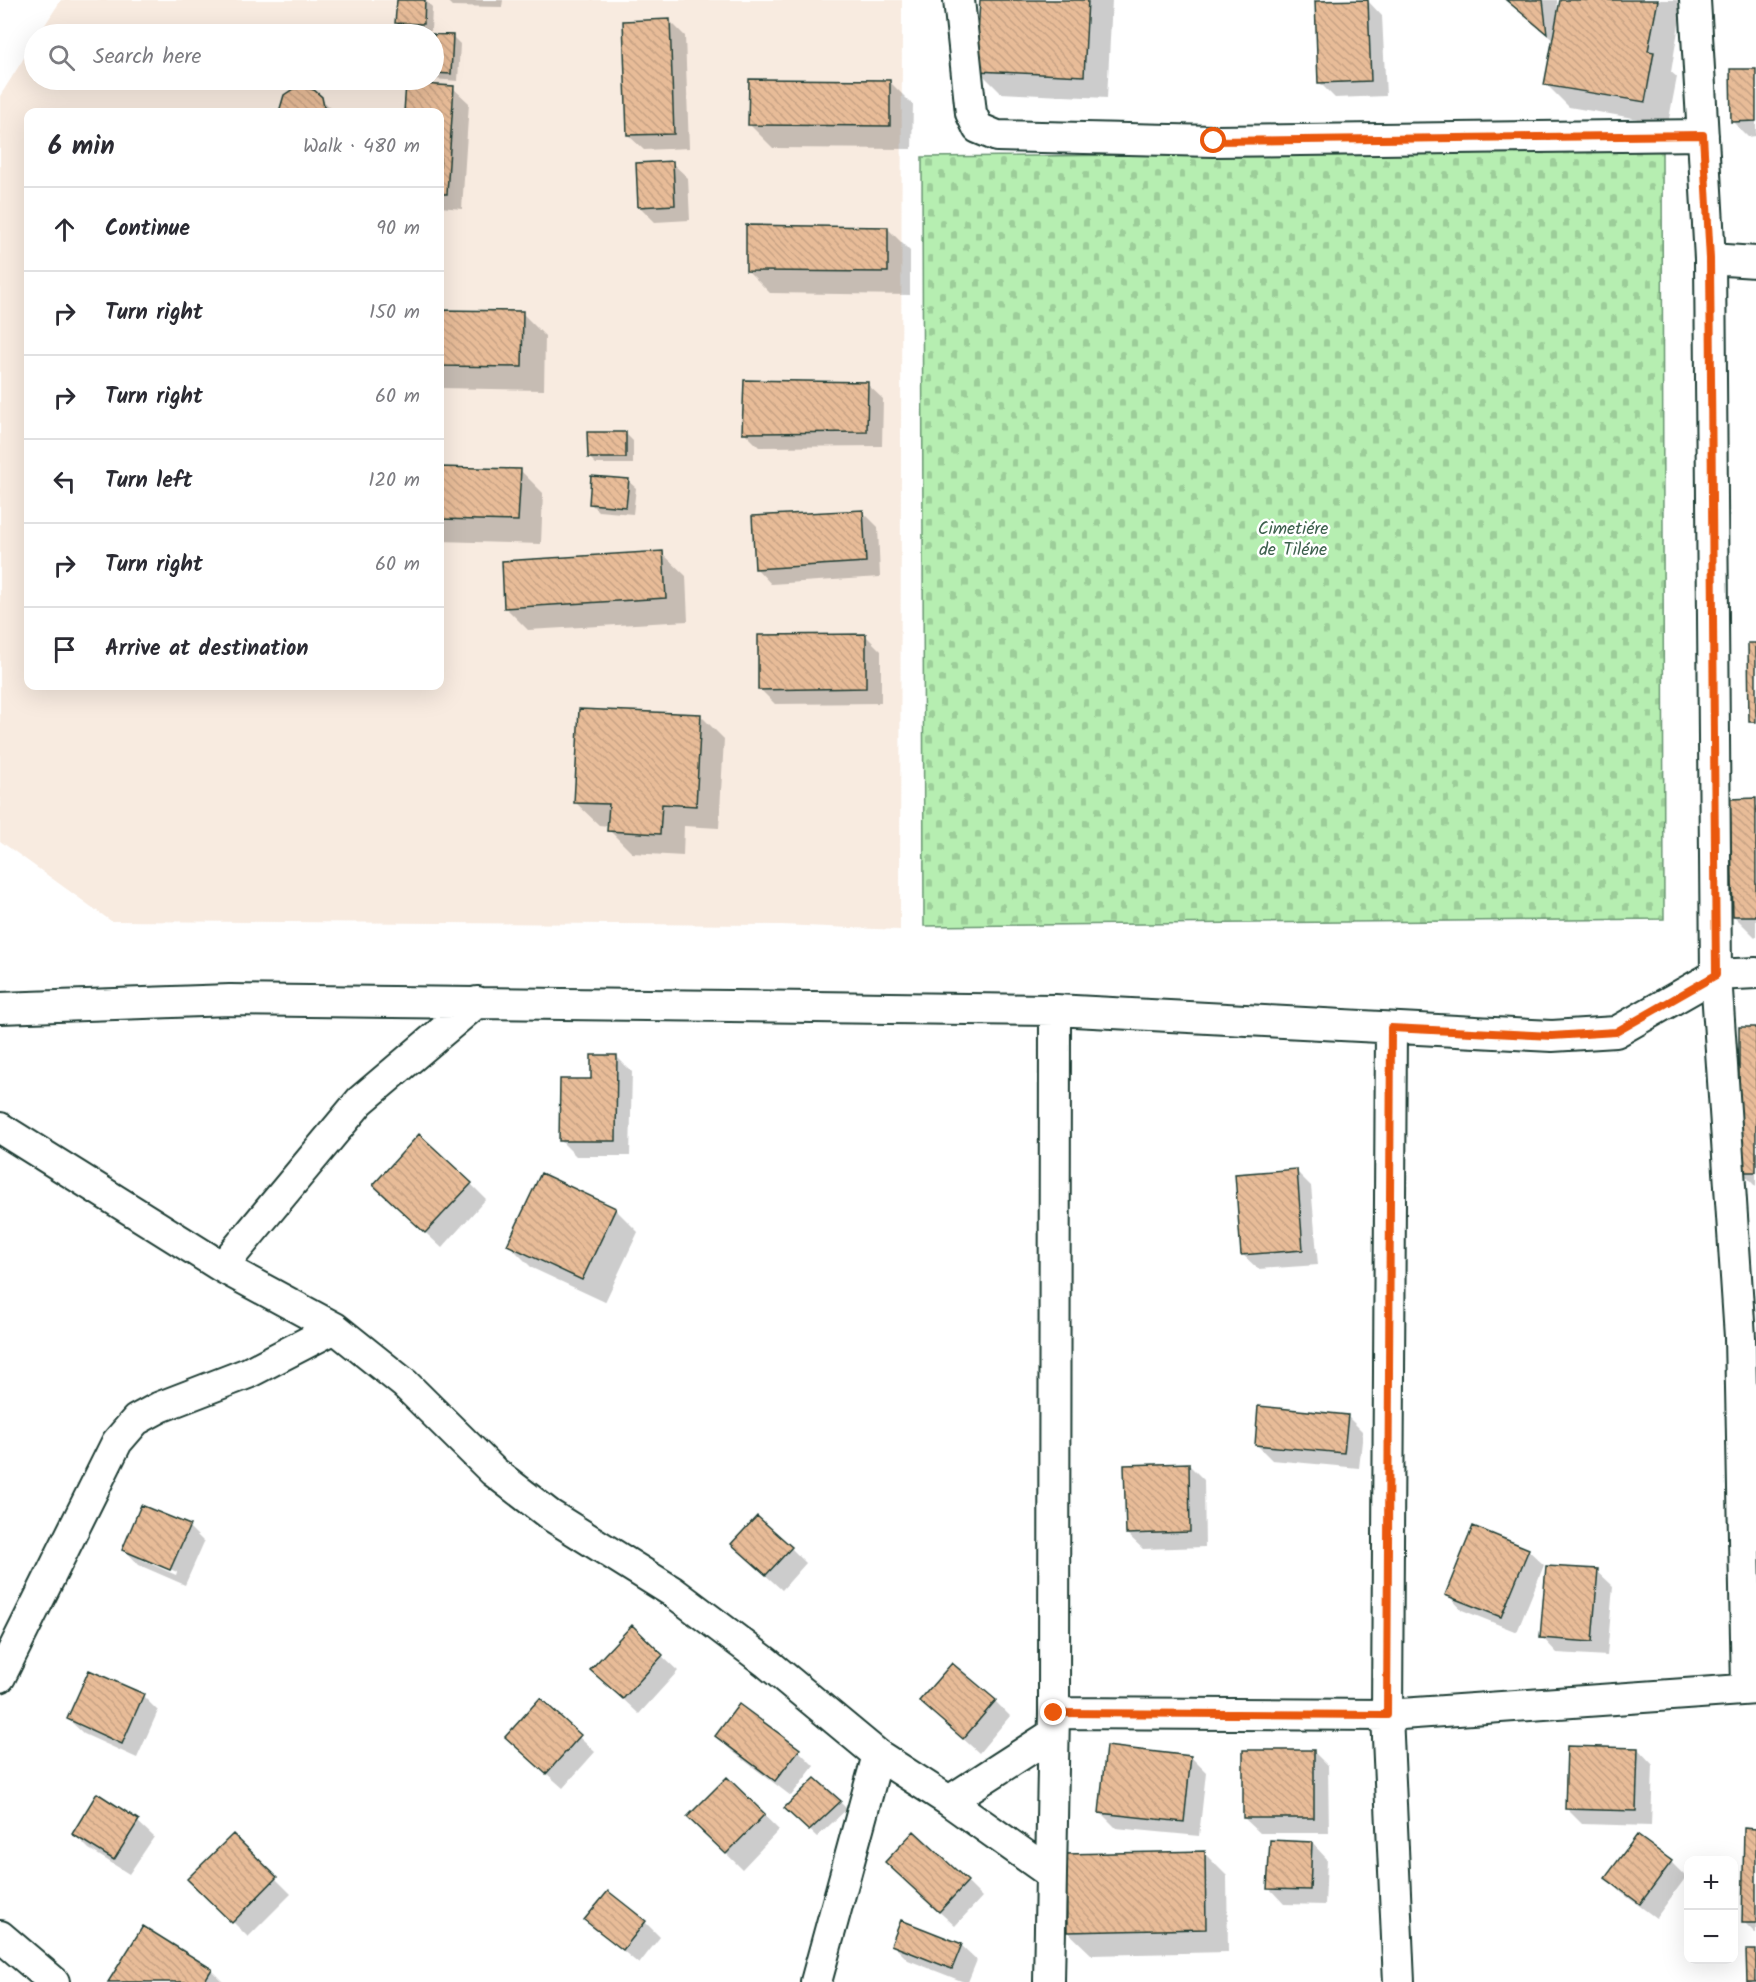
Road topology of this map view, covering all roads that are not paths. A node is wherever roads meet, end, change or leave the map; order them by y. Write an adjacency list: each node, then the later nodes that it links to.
1 (959, 0): 3 (street)
2 (1695, 0): 3 (street)
3 (1703, 135): 4 (street)
4 (1710, 259): 5 (street); 7 (street)
5 (1756, 262)
6 (1756, 972): 7 (street)
7 (1716, 975): 11 (street); 15 (street)
8 (477, 1002): 9 (street); 10 (street); 13 (street)
9 (0, 1008)
10 (1055, 1010): 11 (street); 19 (street)
11 (1391, 1028): 18 (street)
12 (0, 1128): 13 (street)
13 (222, 1267): 14 (street)
14 (334, 1328): 16 (street); 20 (street)
15 (1748, 1338): 17 (street)
16 (0, 1677)
17 (1752, 1689): 18 (street)
18 (1387, 1715): 19 (street); 27 (street)
19 (1054, 1723): 21 (street); 22 (street)
20 (878, 1755): 21 (street); 25 (street)
21 (949, 1801): 22 (street)
22 (1050, 1873): 26 (street)
23 (0, 1936): 24 (street)
24 (54, 1982)
25 (816, 1982)
26 (1049, 1982)
27 (1399, 1982)

